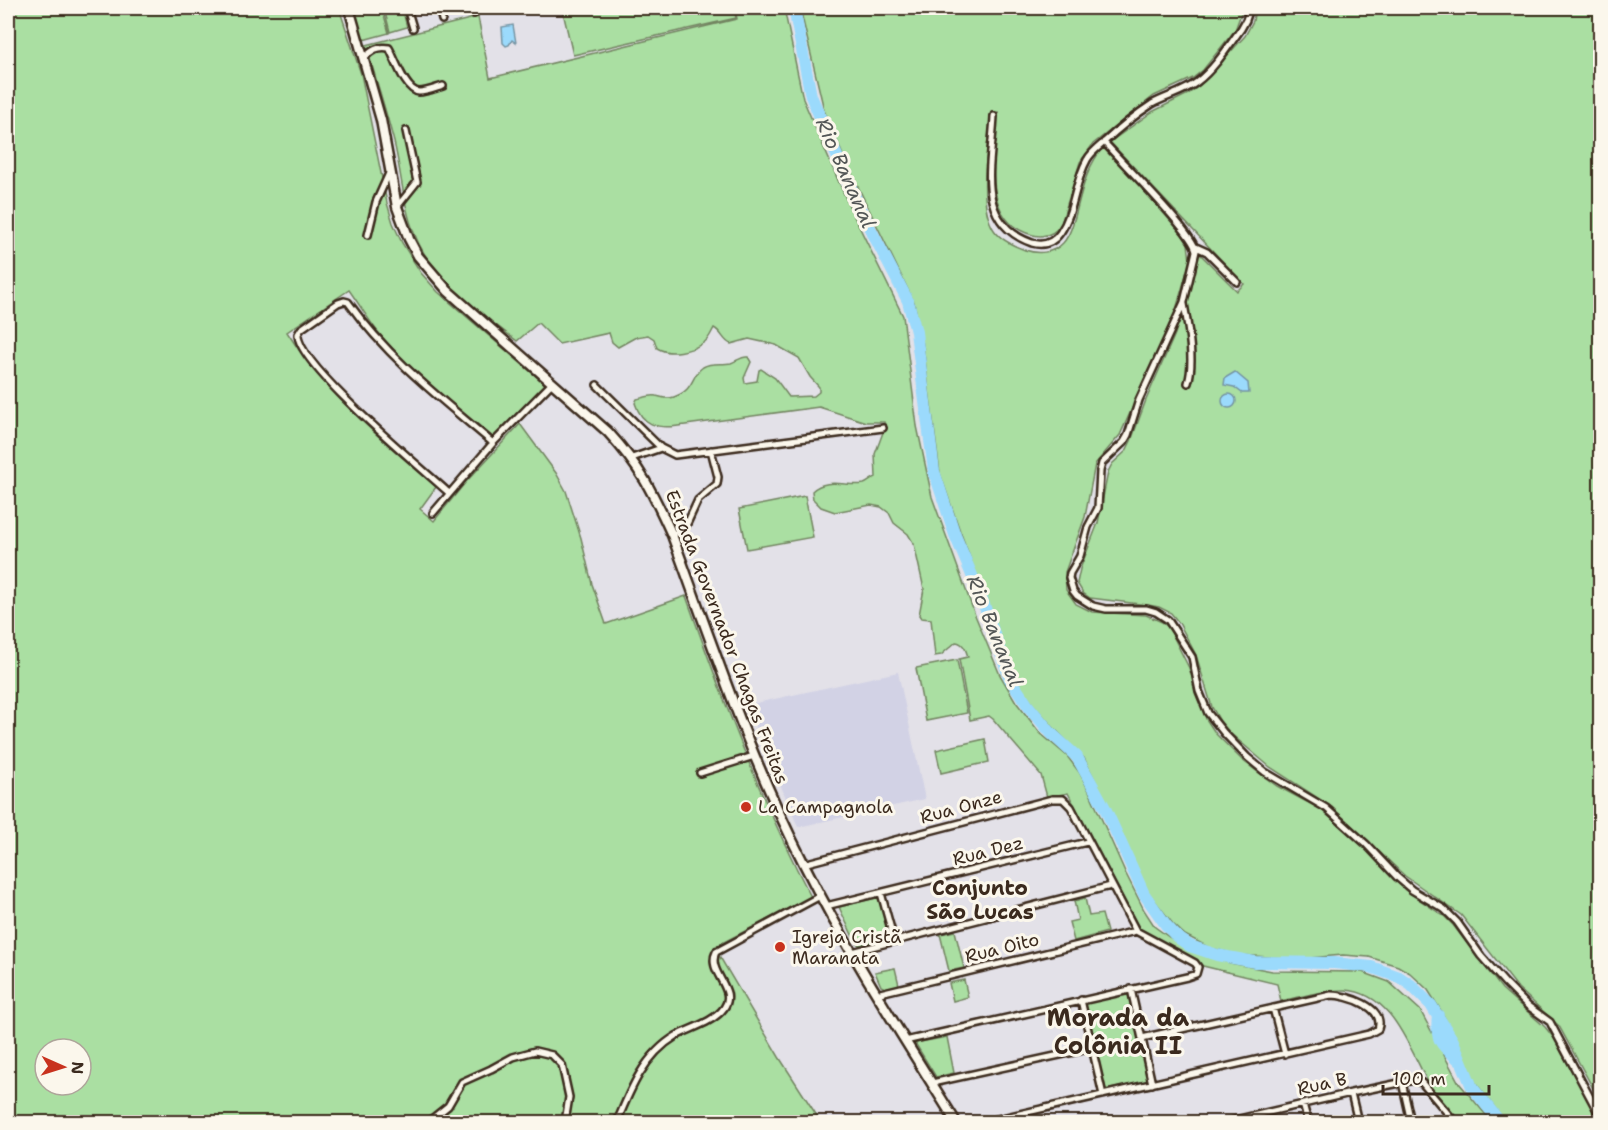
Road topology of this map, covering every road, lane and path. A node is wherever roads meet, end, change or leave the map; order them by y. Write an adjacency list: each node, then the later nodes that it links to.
1 (350, 8): 7 (main road, Estrada Governador Chagas Freitas)
2 (407, 8): 6 (street)
3 (439, 8): 5 (street)
4 (1250, 8): 11 (street)
5 (442, 20)
6 (413, 28)
7 (364, 58): 8 (street); 12 (main road, Estrada Governador Chagas Freitas)
8 (443, 86)
9 (994, 116): 11 (street)
10 (406, 131): 13 (street)
11 (1104, 142): 15 (street)
12 (391, 170): 13 (main road, Estrada Governador Chagas Freitas); 14 (street)
13 (397, 207): 18 (main road, Estrada Governador Chagas Freitas)
14 (368, 235)
15 (1196, 247): 16 (street); 17 (street)
16 (1237, 282)
17 (1184, 302): 19 (street); 54 (street)
18 (552, 383): 22 (street); 25 (main road, Estrada Governador Chagas Freitas)
19 (1188, 383)
20 (597, 385): 23 (street)
21 (883, 428): 24 (street)
22 (493, 443): 26 (street); 26 (street)
23 (661, 448): 24 (street); 25 (street)
24 (711, 450): 28 (street)
25 (632, 458): 28 (main road, Estrada Governador Chagas Freitas)
26 (449, 493): 27 (street)
27 (433, 513)
28 (672, 536): 29 (main road, Estrada Governador Chagas Freitas)
29 (754, 756): 30 (street); 32 (main road, Estrada Governador Chagas Freitas)
30 (699, 773)
31 (1087, 842): 32 (street, Rua Onze); 33 (street); 34 (street, Rua Dez)
32 (803, 864): 35 (main road, Estrada Governador Chagas Freitas)
33 (1111, 886): 37 (street); 38 (street)
34 (881, 894): 36 (street, Rua Dez); 38 (street)
35 (820, 896): 36 (main road, Estrada Governador Chagas Freitas); 58 (street)
36 (826, 906): 39 (main road, Estrada Governador Chagas Freitas)
37 (1136, 931): 40 (street); 41 (street, Rua Oito)
38 (894, 940): 39 (street)
39 (852, 952): 41 (main road, Estrada Governador Chagas Freitas)
40 (1131, 989): 42 (street); 44 (street)
41 (876, 994): 45 (main road, Estrada Governador Chagas Freitas)
42 (1082, 1000): 45 (street); 46 (street)
43 (1273, 1008): 44 (street); 47 (street); 47 (street)
44 (1142, 1038): 50 (street)
45 (905, 1041): 49 (main road, Estrada Governador Chagas Freitas)
46 (1092, 1048): 49 (street); 52 (street)
47 (1285, 1054): 50 (street)
48 (1402, 1082): 51 (street, Rua B); 64 (street); 65 (street, Rua B)
49 (932, 1083): 59 (main road, Estrada Governador Chagas Freitas)
50 (1152, 1084): 52 (street)
51 (1351, 1093): 53 (street, Rua B); 63 (street)
52 (1103, 1095): 60 (street)
53 (1304, 1104): 55 (street, Rua B); 62 (street)
54 (1600, 1116)
55 (1254, 1119): 61 (street, Rua B)
56 (428, 1122): 57 (street)
57 (565, 1122)
58 (617, 1122)
59 (956, 1122)
60 (984, 1122)
61 (1226, 1122)
62 (1308, 1122)
63 (1358, 1122)
64 (1411, 1122)
65 (1455, 1122)

